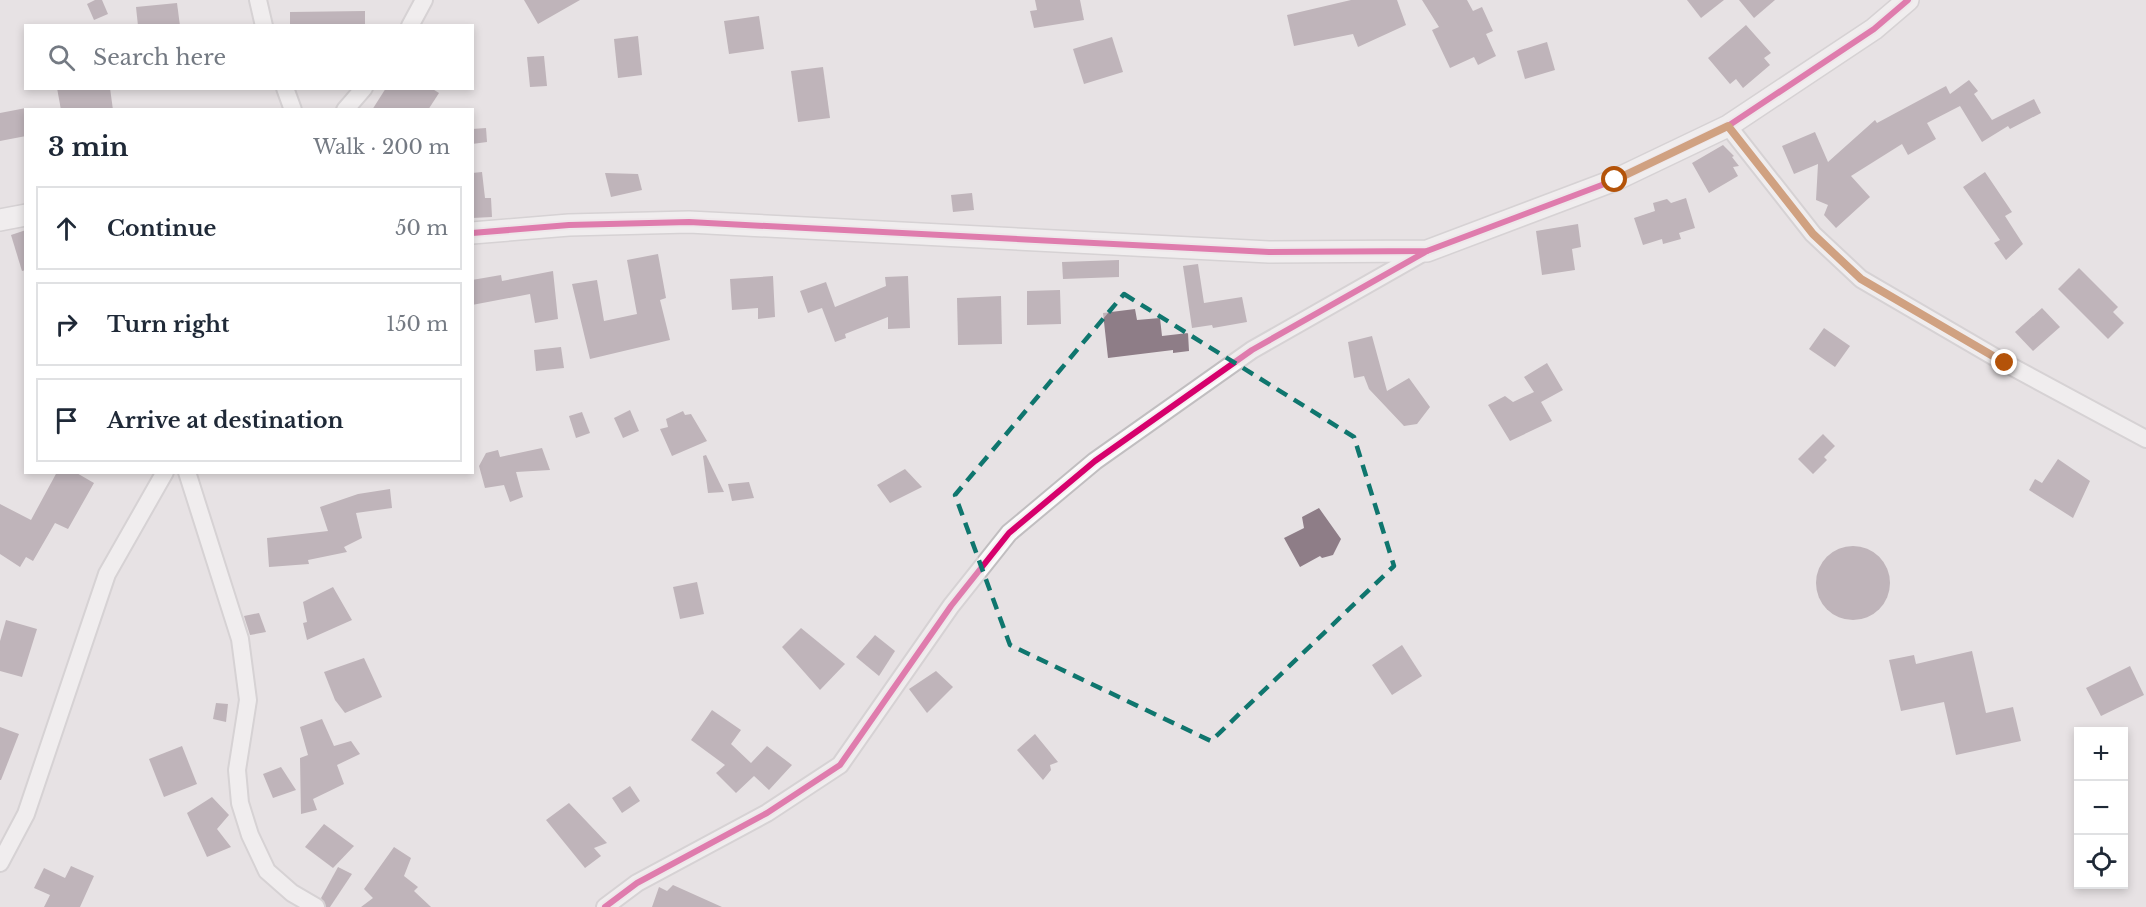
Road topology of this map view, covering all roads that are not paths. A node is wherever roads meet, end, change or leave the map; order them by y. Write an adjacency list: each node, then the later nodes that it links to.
1 (258, 0): 4 (street)
2 (424, 0): 5 (street)
3 (1908, 0): 10 (street)
4 (264, 24)
5 (411, 24)
6 (286, 90): 8 (street)
7 (362, 90): 9 (street)
8 (292, 108)
9 (347, 108)
10 (1728, 126): 14 (street); 15 (street)
11 (24, 215): 12 (street)
12 (0, 220)
13 (474, 233): 14 (street)
14 (1428, 250): 20 (street)
15 (2146, 439)
16 (164, 474): 18 (street)
17 (189, 474): 19 (street)
18 (0, 863)
19 (316, 907)
20 (605, 907)

